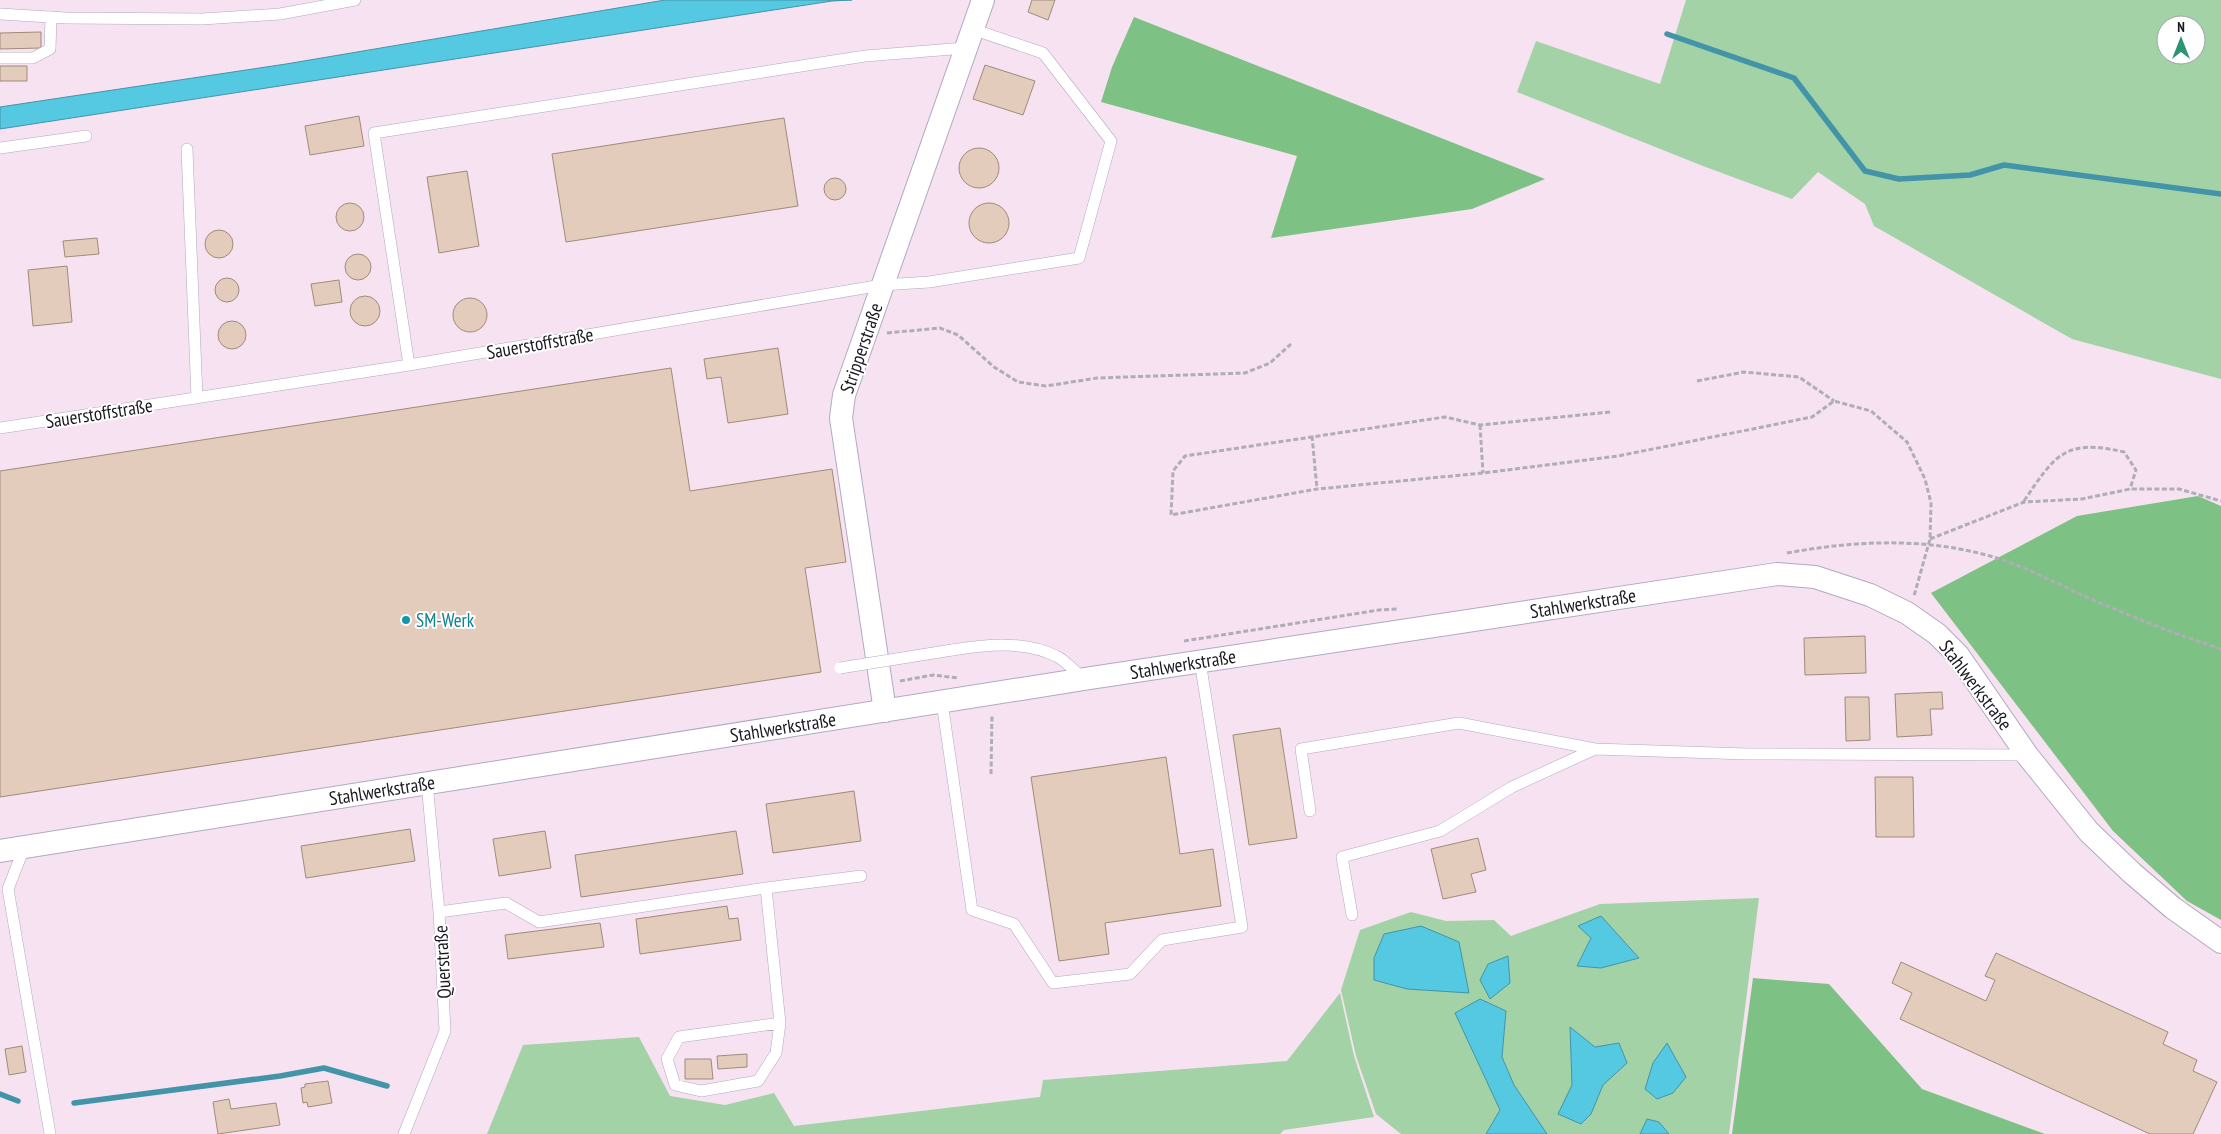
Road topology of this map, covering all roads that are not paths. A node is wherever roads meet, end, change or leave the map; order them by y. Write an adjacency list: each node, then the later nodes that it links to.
1 (355, 0): 4 (lane)
2 (983, 0): 5 (street, Stripperstraße)
3 (0, 14): 4 (lane)
4 (51, 17): 6 (lane)
5 (968, 39): 10 (street, Stripperstraße); 10 (lane, Sauerstoffstraße); 11 (lane)
6 (0, 58)
7 (86, 136): 8 (lane)
8 (0, 148)
9 (187, 149): 12 (lane)
10 (882, 285): 11 (lane, Sauerstoffstraße); 18 (street, Stripperstraße)
11 (409, 365): 12 (lane, Sauerstoffstraße)
12 (197, 398): 13 (lane, Sauerstoffstraße)
13 (0, 428)
14 (1200, 661): 16 (street, Stahlwerkstraße); 17 (lane); 20 (street, Stahlwerkstraße)
15 (840, 668): 16 (lane, bridge)
16 (1084, 679): 17 (street, Stahlwerkstraße)
17 (942, 702): 18 (street, Stahlwerkstraße)
18 (885, 711): 21 (street, Stahlwerkstraße)
19 (1595, 749): 20 (lane); 22 (lane); 28 (lane)
20 (2027, 755): 29 (street, Stahlwerkstraße)
21 (427, 783): 23 (street, Stahlwerkstraße); 27 (lane, Querstraße)
22 (1310, 811)
23 (24, 848): 24 (street, Stahlwerkstraße); 31 (lane)
24 (0, 851)
25 (861, 876): 26 (lane)
26 (766, 888): 27 (lane); 30 (lane)
27 (439, 912): 32 (lane, Querstraße)
28 (1352, 915)
29 (2221, 942)
30 (780, 1023): 30 (lane)
31 (50, 1134)
32 (404, 1134)

